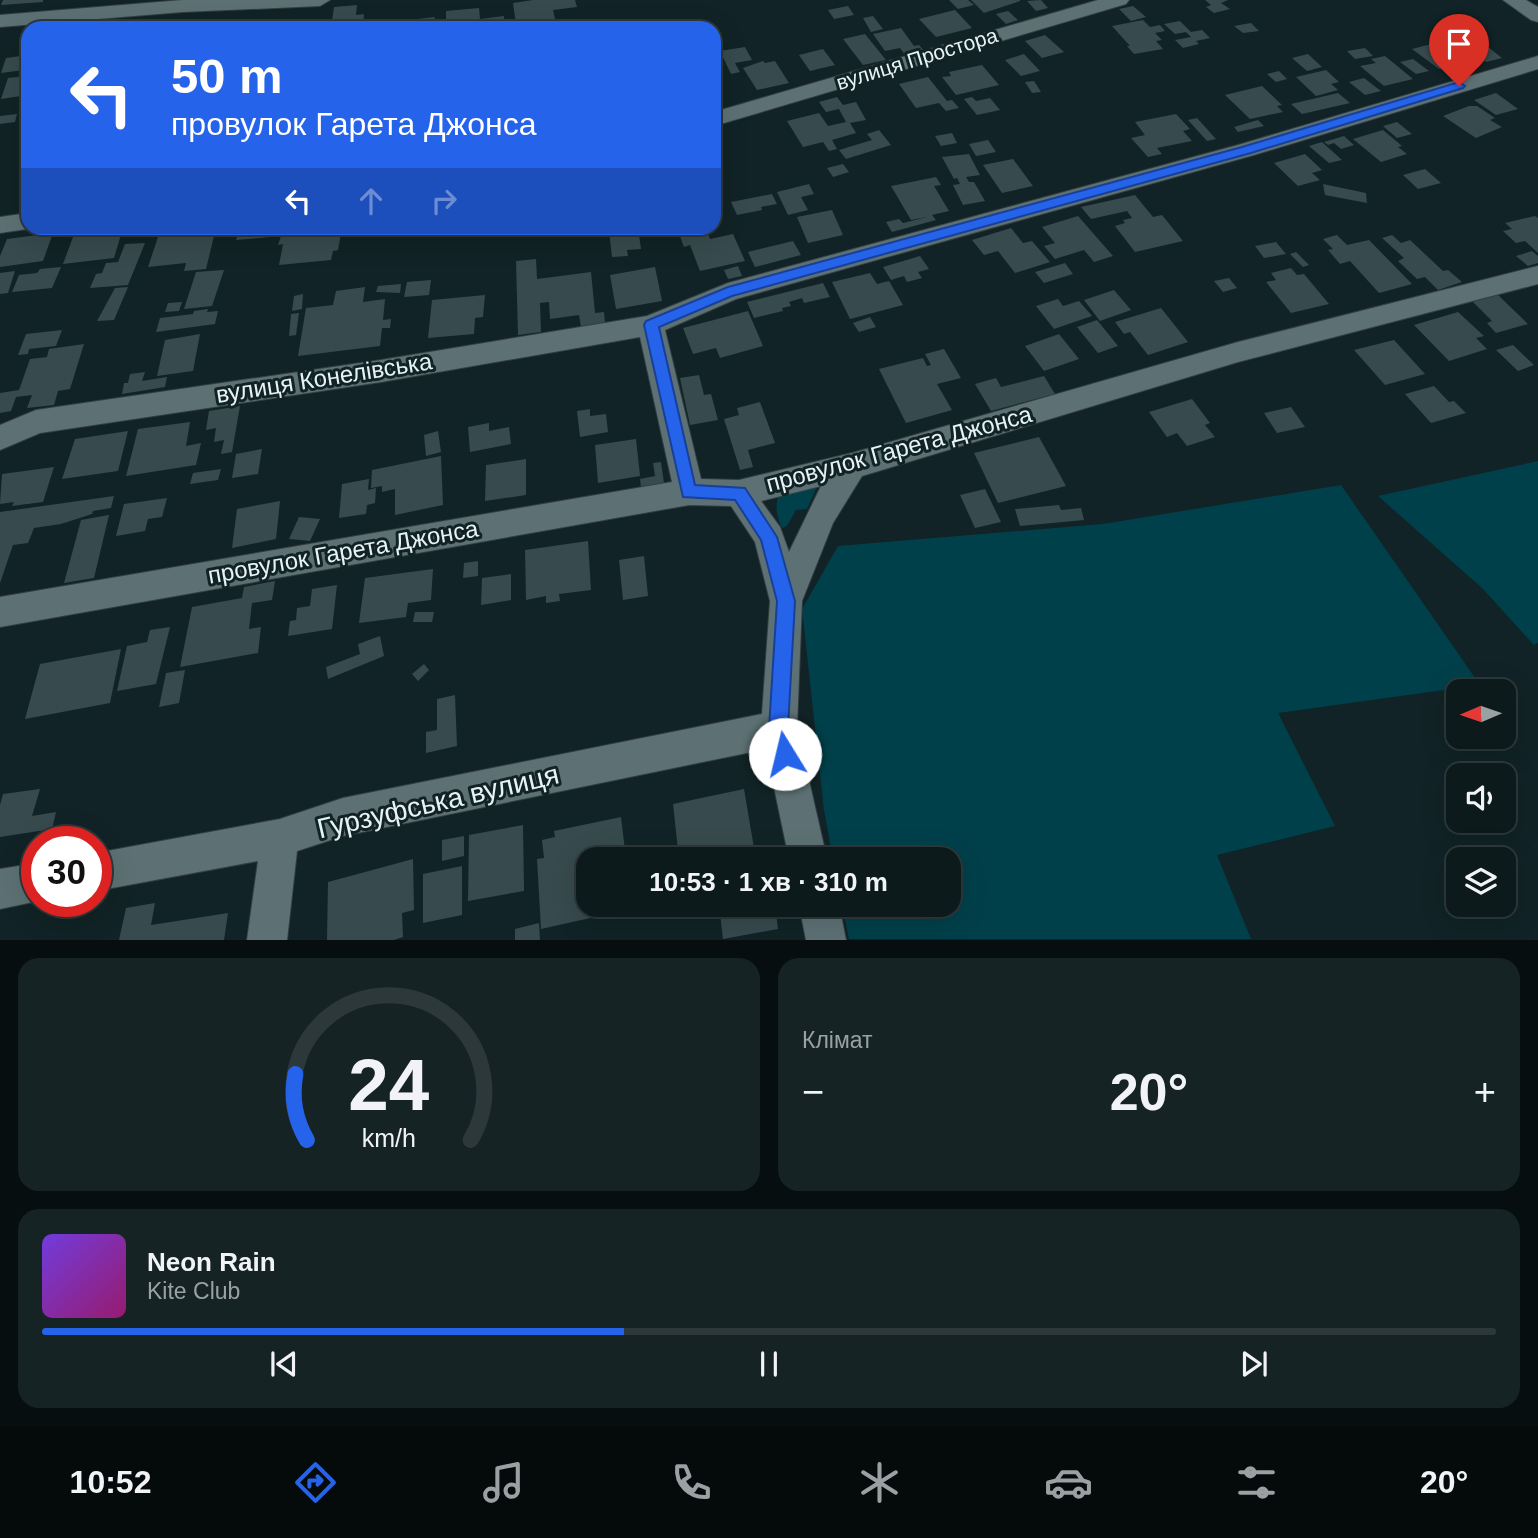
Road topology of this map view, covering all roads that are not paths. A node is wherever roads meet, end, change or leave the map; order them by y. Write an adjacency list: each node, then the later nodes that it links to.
1 (320, 0): 5 (street)
2 (1119, 0): 7 (street, вулиця Простора)
3 (1513, 0): 4 (street)
4 (1538, 16)
5 (0, 20)
6 (1538, 62): 11 (street, вулиця Конелівська)
7 (721, 117)
8 (21, 222): 9 (street)
9 (0, 225)
10 (1538, 275): 13 (street, провулок Гарета Джонса)
11 (651, 325): 12 (street, вулиця Конелівська); 14 (street)
12 (0, 438)
13 (852, 466): 15 (street, провулок Гарета Джонса); 16 (street)
14 (689, 492): 15 (street, провулок Гарета Джонса); 17 (street, провулок Гарета Джонса)
15 (739, 493): 16 (street)
16 (786, 601): 18 (street)
17 (0, 612)
18 (779, 728): 19 (street, Гурзуфська вулиця); 20 (street)
19 (280, 838): 21 (street, Гурзуфська вулиця); 25 (street)
20 (805, 847)
21 (112, 869)
22 (21, 885): 23 (street)
23 (0, 889)
24 (821, 917): 26 (street)
25 (267, 940)
26 (826, 940)

